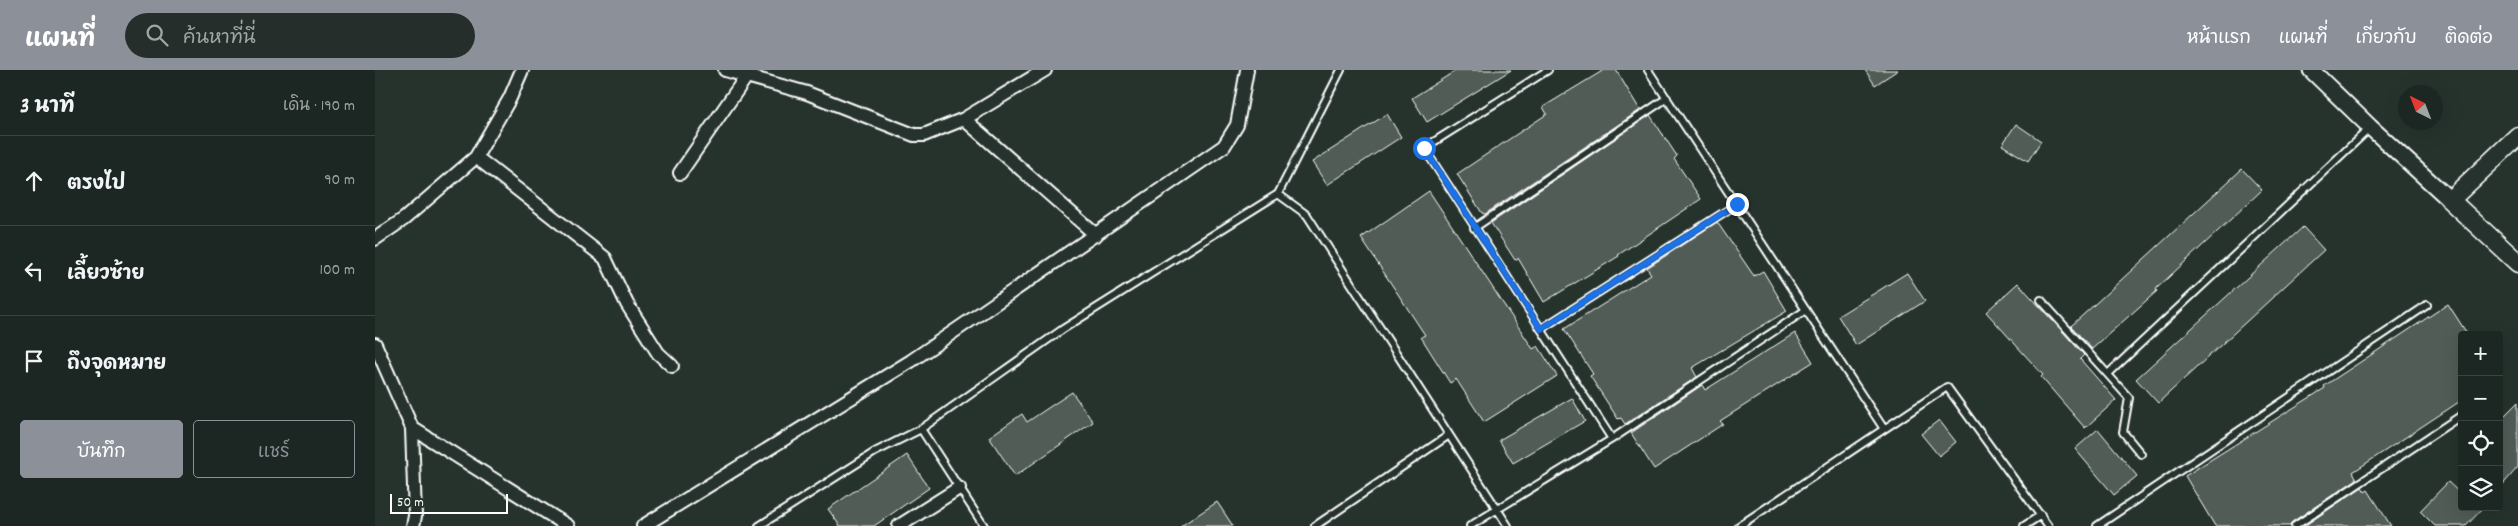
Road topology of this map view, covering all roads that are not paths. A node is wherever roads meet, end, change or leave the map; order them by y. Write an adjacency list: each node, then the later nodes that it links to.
1 (522, 70): 14 (street)
2 (725, 70): 9 (street)
3 (1045, 70): 11 (street)
4 (1247, 70): 20 (street)
5 (1341, 70): 16 (lane)
6 (1548, 70): 19 (lane)
7 (1648, 70): 10 (lane)
8 (2311, 70): 12 (street)
9 (746, 77): 11 (street); 15 (street)
10 (1667, 98): 18 (lane); 19 (lane)
11 (964, 119): 20 (street)
12 (2370, 128): 17 (street); 29 (lane)
13 (2518, 136): 17 (main road)
14 (476, 158): 21 (street); 28 (street)
15 (680, 173)
16 (1278, 194): 32 (lane); 34 (lane)
17 (2450, 200): 22 (main road)
18 (1737, 204): 25 (lane); 26 (lane)
19 (1474, 228): 26 (lane)
20 (1096, 235): 42 (street)
21 (375, 239)
22 (2518, 263)
23 (2041, 300): 29 (lane)
24 (2427, 304): 52 (lane)
25 (1806, 310): 33 (lane); 35 (lane)
26 (1541, 329): 35 (lane)
27 (375, 344): 31 (street)
28 (672, 366)
29 (2109, 373): 36 (lane)
30 (2458, 418): 53 (lane)
31 (412, 428): 40 (street); 41 (street)
32 (921, 429): 37 (lane); 43 (lane)
33 (1884, 429): 39 (lane); 49 (lane)
34 (1449, 435): 38 (lane); 46 (lane)
35 (1612, 439): 38 (lane)
36 (2141, 454)
37 (959, 488): 44 (street); 45 (lane)
38 (1497, 509): 47 (lane); 48 (lane)
39 (2041, 515): 50 (lane); 51 (lane)
40 (413, 526)
41 (568, 526)
42 (643, 526)
43 (759, 526)
44 (899, 526)
45 (984, 526)
46 (1315, 526)
47 (1471, 526)
48 (1508, 526)
49 (1739, 526)
50 (2025, 526)
51 (2049, 526)
52 (2097, 526)
53 (2295, 526)

